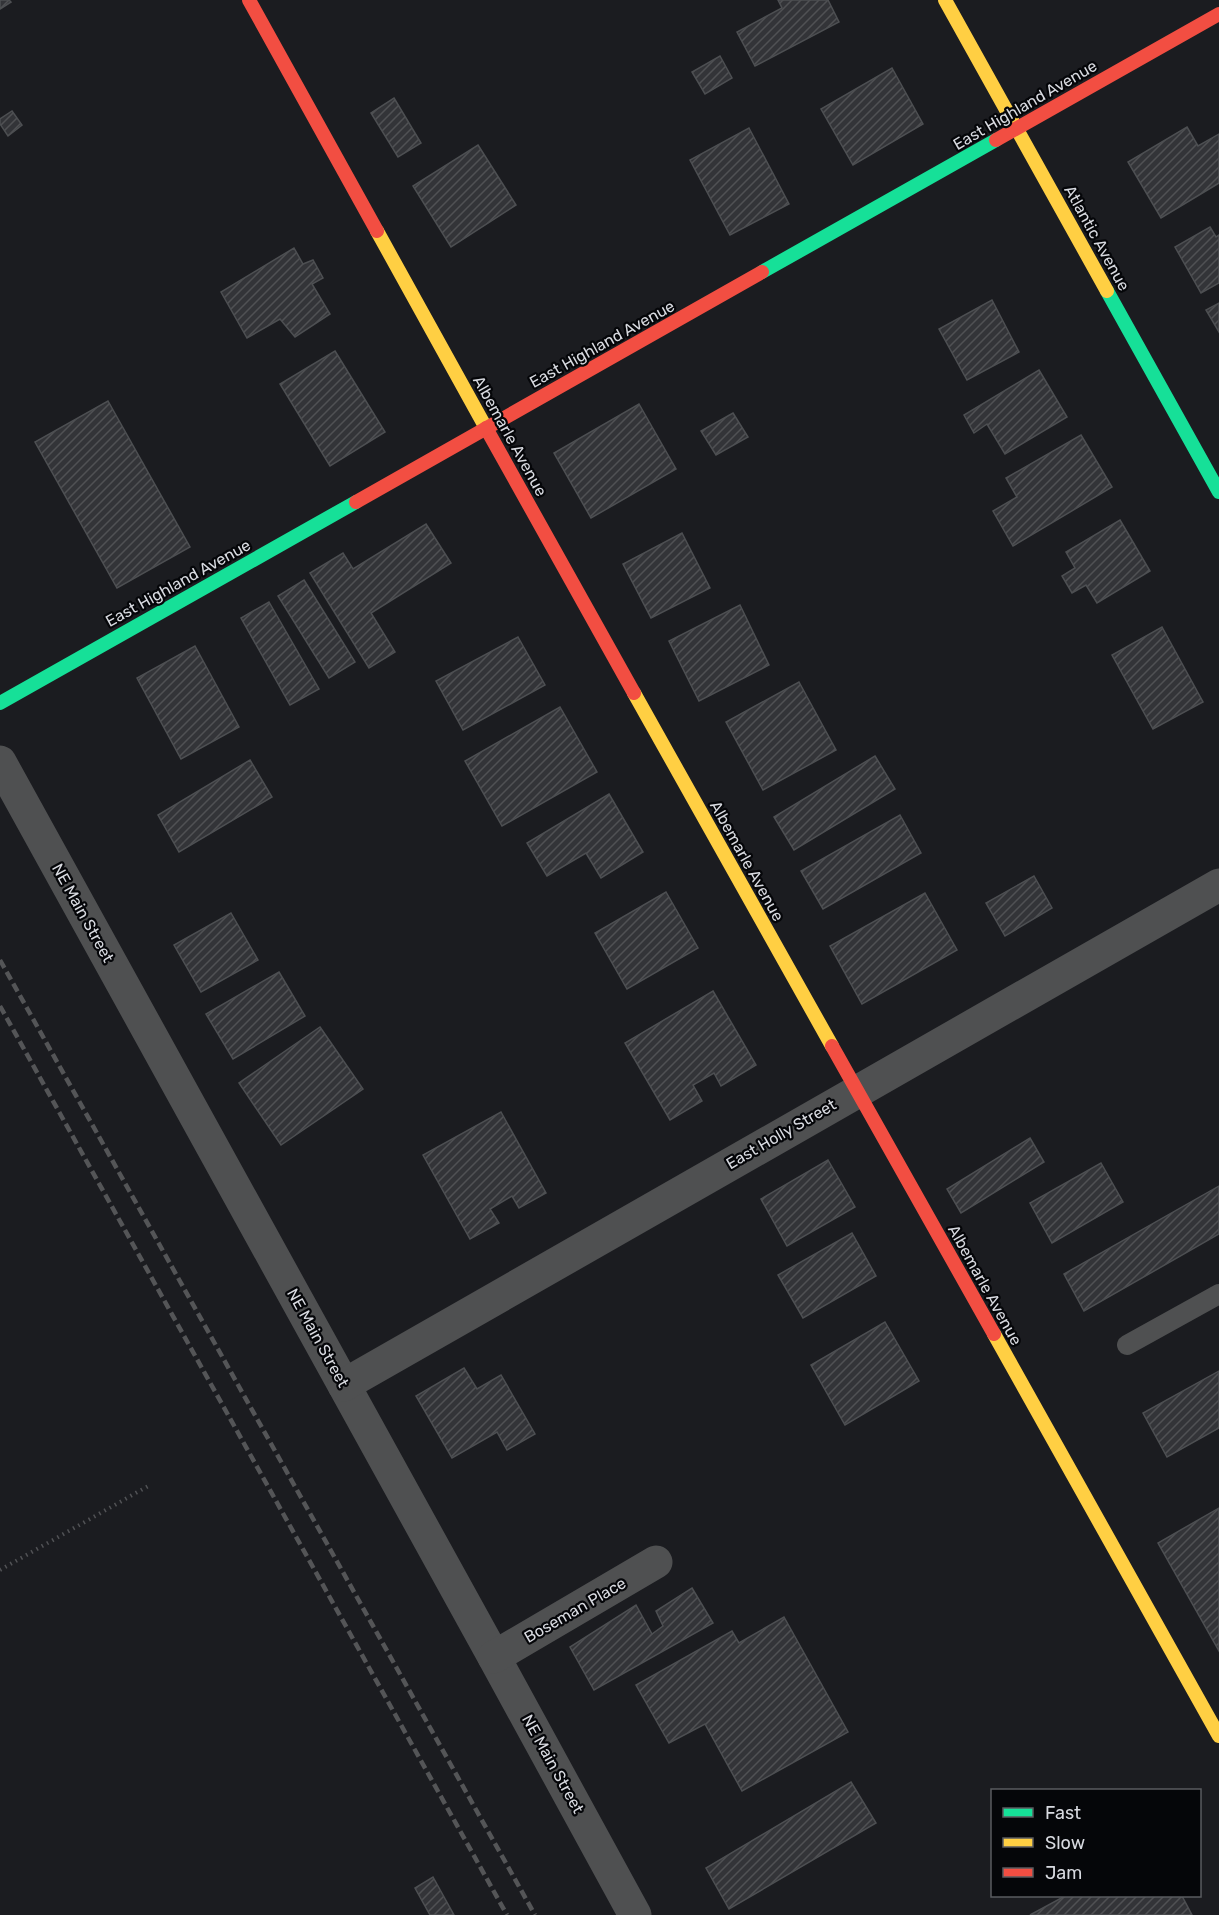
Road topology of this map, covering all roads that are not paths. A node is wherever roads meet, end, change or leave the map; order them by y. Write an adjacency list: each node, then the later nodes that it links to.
1 (249, 0): 5 (street, Albemarle Avenue)
2 (945, 0): 4 (street, Atlantic Avenue)
3 (1219, 14): 4 (street, East Highland Avenue)
4 (1017, 129): 5 (street, East Highland Avenue); 6 (street, Atlantic Avenue)
5 (486, 428): 7 (street, East Highland Avenue); 10 (street, Albemarle Avenue)
6 (1219, 492)
7 (0, 703)
8 (0, 762): 13 (street, NE Main Street)
9 (1219, 885): 10 (street, East Holly Street)
10 (857, 1090): 13 (street, East Holly Street); 16 (street, Albemarle Avenue)
11 (1219, 1294): 12 (lane)
12 (1127, 1345)
13 (344, 1385): 15 (street, NE Main Street)
14 (656, 1563): 15 (street, Boseman Place)
15 (494, 1657): 17 (street, NE Main Street)
16 (1219, 1736)
17 (635, 1915)

